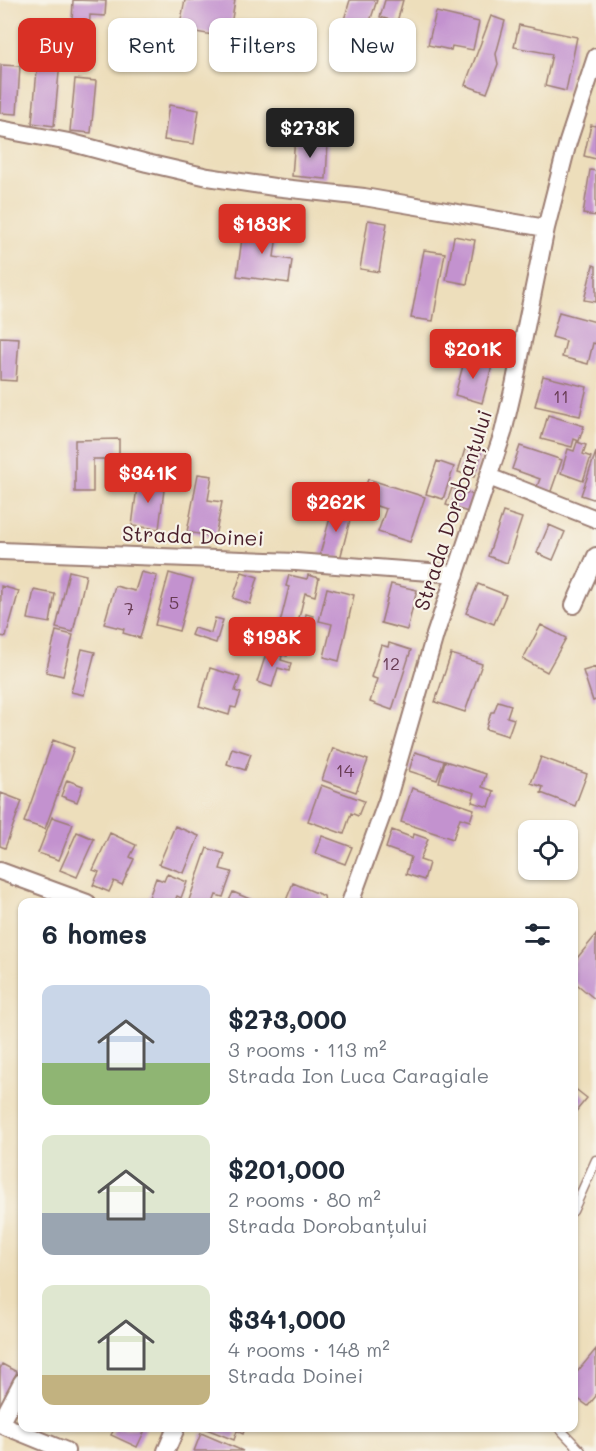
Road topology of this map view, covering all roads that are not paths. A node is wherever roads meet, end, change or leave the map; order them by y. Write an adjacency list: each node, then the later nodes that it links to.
1 (596, 57): 3 (street, Strada Dorobanțului)
2 (0, 129): 3 (street)
3 (546, 228): 4 (street, Strada Dorobanțului)
4 (489, 477): 5 (street); 8 (street, Strada Dorobanțului)
5 (596, 519)
6 (0, 551): 8 (street, Strada Doinei)
7 (596, 556): 9 (street)
8 (456, 574): 12 (street, Strada Dorobanțului)
9 (574, 605)
10 (0, 871): 11 (street)
11 (73, 898)
12 (352, 898)
13 (596, 1160): 14 (lane)
14 (578, 1200)
15 (18, 1390): 16 (street)
16 (0, 1424): 17 (street)
17 (18, 1431)
18 (20, 1432): 21 (street)
19 (174, 1432): 22 (street)
20 (563, 1432): 23 (lane)
21 (66, 1451)
22 (166, 1451)
23 (581, 1451)

